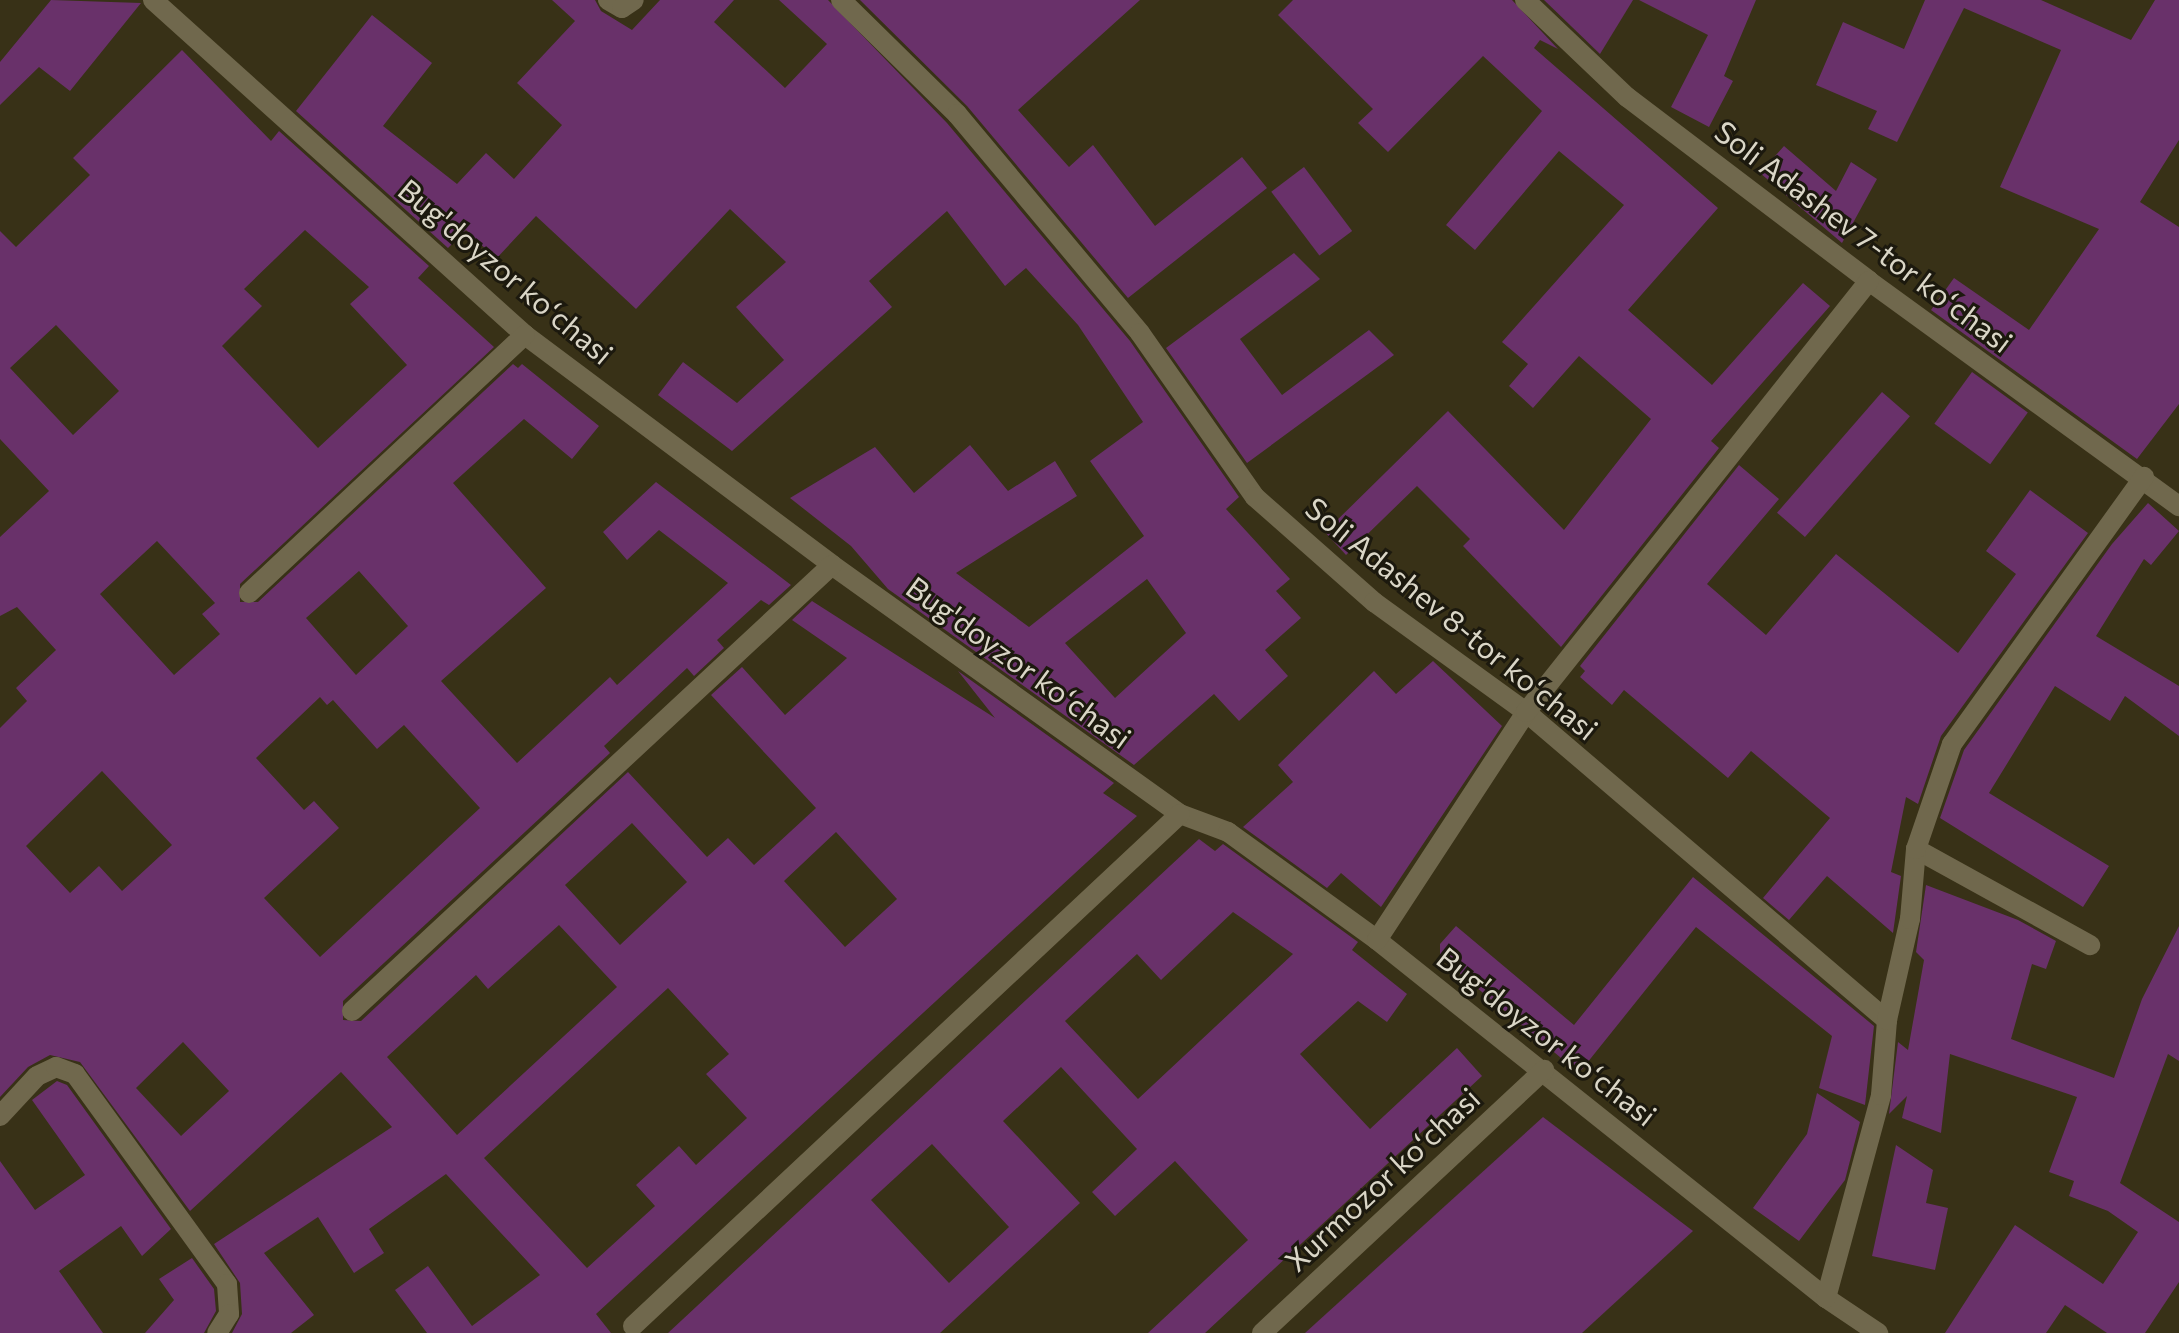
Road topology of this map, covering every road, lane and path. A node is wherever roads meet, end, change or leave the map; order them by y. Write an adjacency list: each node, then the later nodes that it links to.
1 (153, 0): 7 (street, Bug'doyzor koʻchasi)
2 (608, 0): 3 (street)
3 (634, 0)
4 (841, 0): 12 (street, Soli Adashev 8-tor koʻchasi)
5 (1525, 0): 6 (street, Soli Adashev 7-tor koʻchasi)
6 (1869, 281): 8 (street, Soli Adashev 7-tor koʻchasi); 12 (street)
7 (525, 335): 10 (street, Bug'doyzor koʻchasi); 11 (street)
8 (2144, 477): 9 (street, Soli Adashev 7-tor koʻchasi); 14 (street)
9 (2179, 506)
10 (832, 565): 13 (street, Bug'doyzor koʻchasi); 17 (street)
11 (249, 593)
12 (1526, 712): 15 (street); 18 (street, Soli Adashev 8-tor koʻchasi)
13 (1180, 814): 15 (street, Bug'doyzor koʻchasi); 22 (street)
14 (1916, 849): 16 (street); 18 (street)
15 (1377, 940): 19 (street, Bug'doyzor koʻchasi)
16 (2090, 945)
17 (352, 1011)
18 (1887, 1020): 21 (street)
19 (1544, 1070): 21 (street, Bug'doyzor koʻchasi); 24 (street, Xurmozor koʻchasi)
20 (0, 1116): 23 (street)
21 (1826, 1298): 25 (street, Bug'doyzor koʻchasi)
22 (633, 1326)
23 (217, 1333)
24 (1262, 1333)
25 (1878, 1333)

